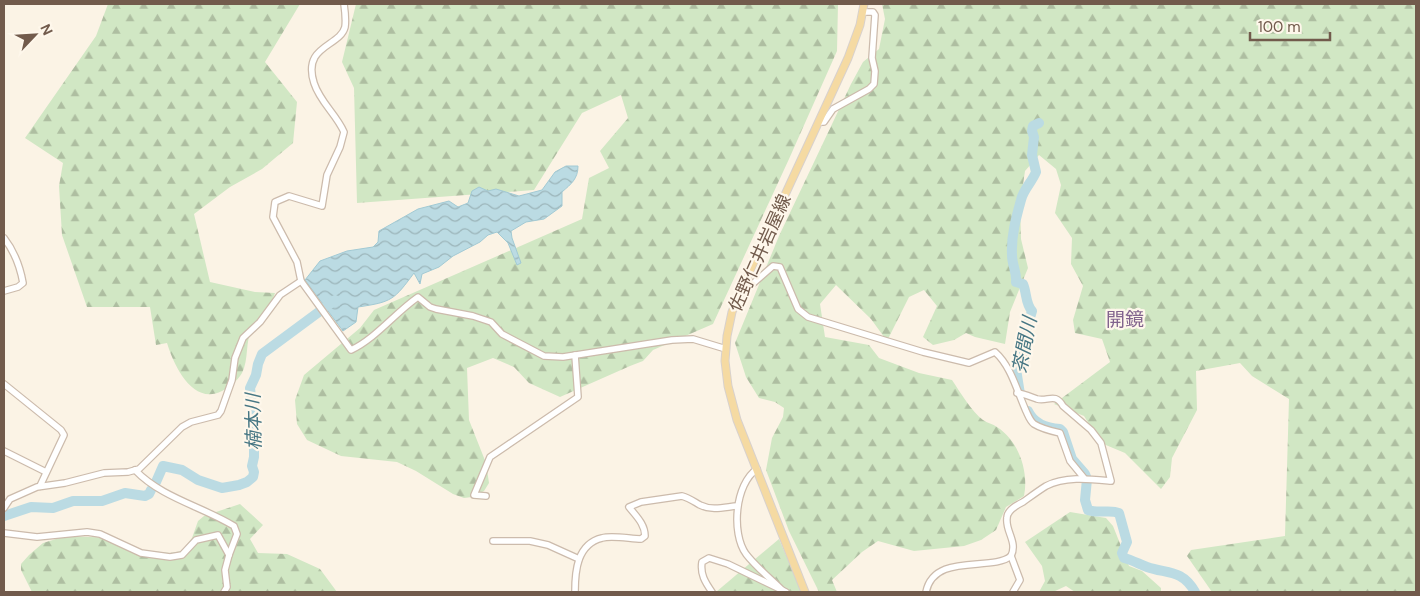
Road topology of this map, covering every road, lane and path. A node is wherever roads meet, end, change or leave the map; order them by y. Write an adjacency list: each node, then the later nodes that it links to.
1 (344, 4): 5 (street)
2 (863, 8): 3 (main road, 佐野仁井岩屋線); 3 (street)
3 (819, 122): 6 (main road, 佐野仁井岩屋線)
4 (4, 238): 7 (street)
5 (301, 281): 9 (street); 14 (street)
6 (743, 286): 8 (main road, 佐野仁井岩屋線); 11 (street)
7 (4, 292)
8 (726, 349): 9 (street); 13 (main road, 佐野仁井岩屋線)
9 (575, 355): 18 (street)
10 (4, 384): 15 (street)
11 (1020, 393): 16 (street); 16 (street)
12 (4, 451): 15 (street)
13 (757, 468): 19 (street); 30 (main road, 佐野仁井岩屋線)
14 (135, 470): 17 (street); 23 (street)
15 (46, 472): 17 (street)
16 (1086, 478): 24 (street)
17 (40, 486): 20 (street)
18 (486, 496)
19 (737, 506): 25 (street); 26 (street)
20 (4, 508)
21 (4, 533): 23 (street)
22 (493, 540): 25 (street)
23 (229, 555): 27 (street)
24 (1011, 556): 31 (street); 32 (street)
25 (579, 558): 28 (street)
26 (784, 591): 29 (street)
27 (224, 592)
28 (575, 592)
29 (712, 592)
30 (806, 592)
31 (926, 592)
32 (1013, 592)

